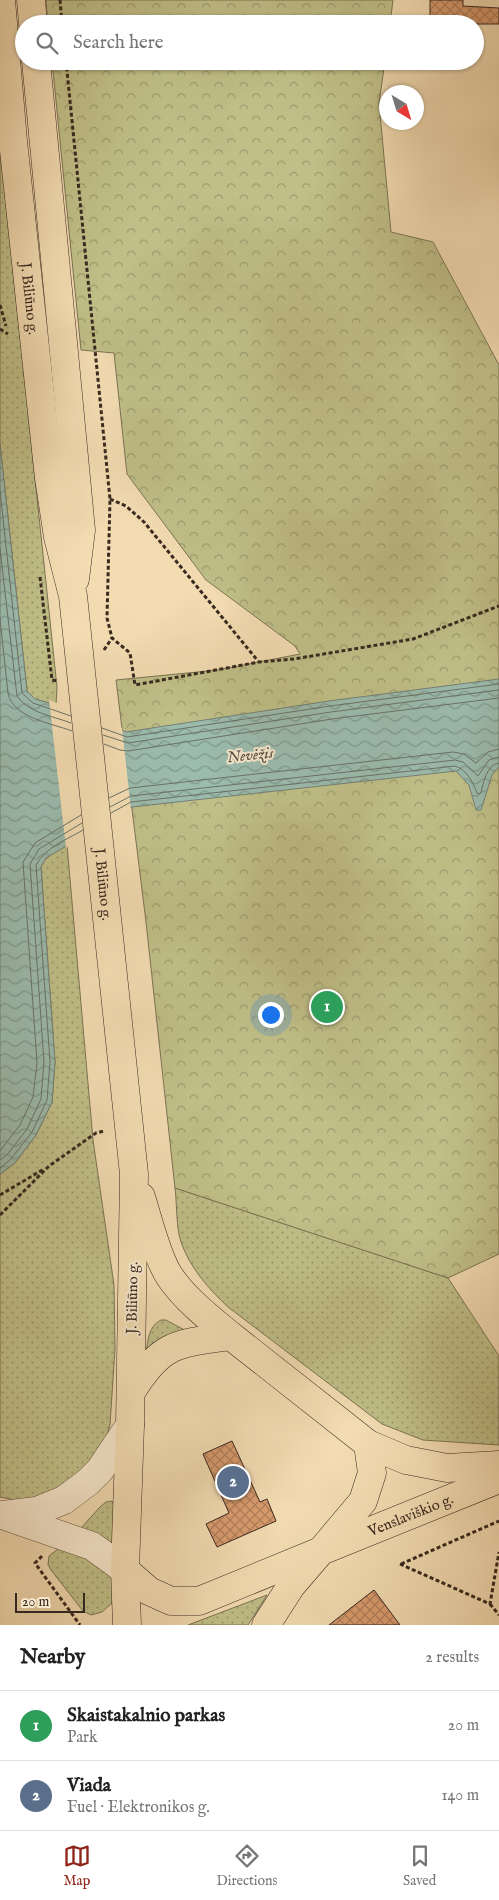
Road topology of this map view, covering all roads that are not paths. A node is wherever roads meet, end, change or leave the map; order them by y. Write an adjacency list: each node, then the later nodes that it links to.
1 (1, 0): 5 (main road, J. Biliūno g.)
2 (31, 0): 3 (main road)
3 (32, 15)
4 (37, 70): 5 (main road, J. Biliūno g.)
5 (73, 596): 6 (main road, J. Biliūno g.)
6 (134, 1174): 7 (main road, J. Biliūno g.); 8 (main road, J. Biliūno g.)
7 (231, 1336): 8 (main road); 10 (main road, J. Biliūno g.)
8 (131, 1392): 9 (main road, J. Biliūno g.)
9 (130, 1425): 13 (street); 15 (main road, J. Biliūno g.)
10 (368, 1444): 11 (main road, Venslaviškio g.); 14 (main road)
11 (499, 1465)
12 (499, 1479): 14 (main road, Venslaviškio g.)
13 (1, 1514): 15 (street)
14 (321, 1551): 15 (main road, Venslaviškio g.); 17 (main road)
15 (125, 1570): 16 (main road, J. Biliūno g.)
16 (127, 1625)
17 (266, 1625)

